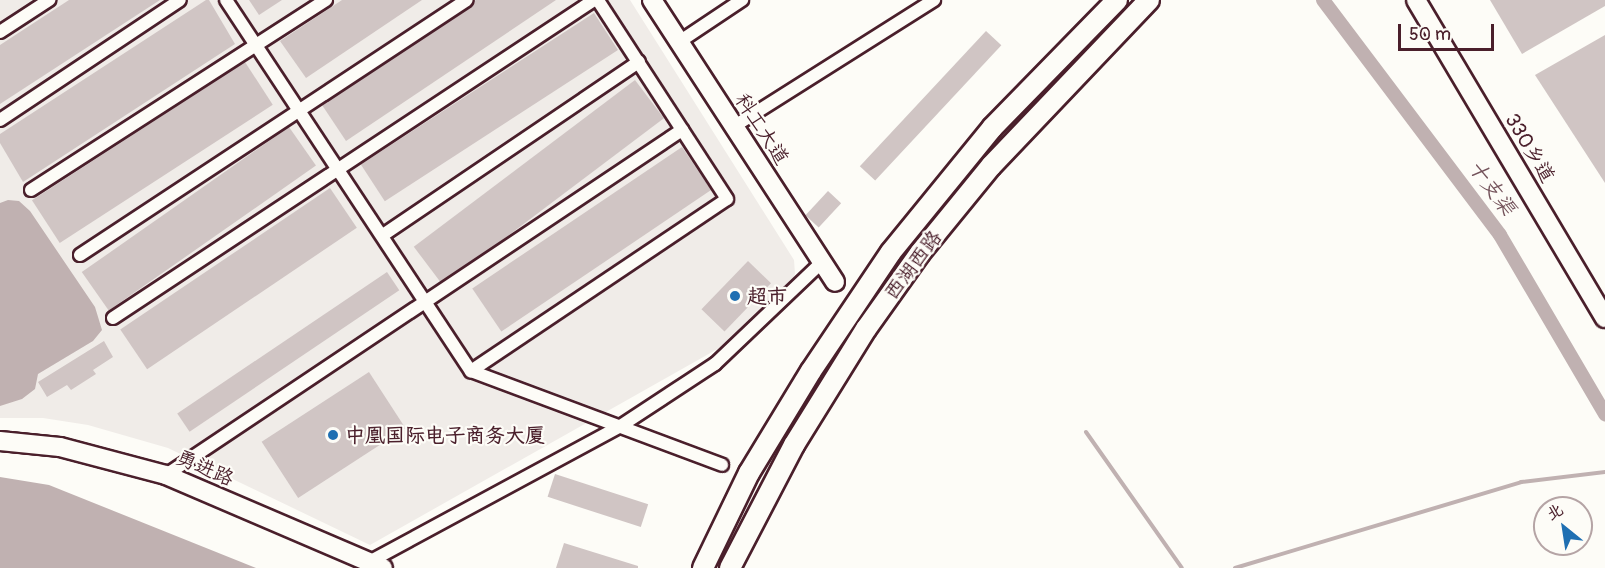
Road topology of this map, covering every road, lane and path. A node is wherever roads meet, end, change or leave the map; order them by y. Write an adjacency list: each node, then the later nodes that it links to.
1 (49, 0): 13 (street)
2 (180, 0): 18 (street)
3 (226, 0): 15 (street)
4 (326, 0): 15 (street)
5 (466, 0): 17 (street)
6 (596, 0): 16 (street); 21 (street)
7 (653, 0): 14 (street, 科工大道)
8 (742, 0): 14 (street)
9 (934, 0): 19 (street)
10 (1117, 0): 36 (main road, 西湖西路)
11 (1149, 0): 37 (main road, 西湖西路)
12 (1416, 0): 29 (street, 330乡道)
13 (0, 32)
14 (679, 42): 19 (street, 科工大道)
15 (256, 45): 17 (street); 22 (street)
16 (639, 63): 20 (street); 23 (street)
17 (301, 111): 21 (street); 24 (street)
18 (0, 120)
19 (734, 127): 26 (street, 科工大道)
20 (682, 130): 27 (street); 30 (street)
21 (340, 170): 23 (street); 28 (street)
22 (31, 190)
23 (383, 236): 27 (street)
24 (80, 255)
25 (817, 267): 31 (street)
26 (835, 282)
27 (426, 301): 30 (street); 34 (street)
28 (113, 318)
29 (1605, 318)
30 (471, 371): 31 (street)
31 (618, 427): 33 (street); 35 (street)
32 (0, 441): 34 (street, 勇进路)
33 (722, 465)
34 (166, 475): 35 (street, 勇进路)
35 (376, 565)
36 (703, 568)
37 (730, 568)

